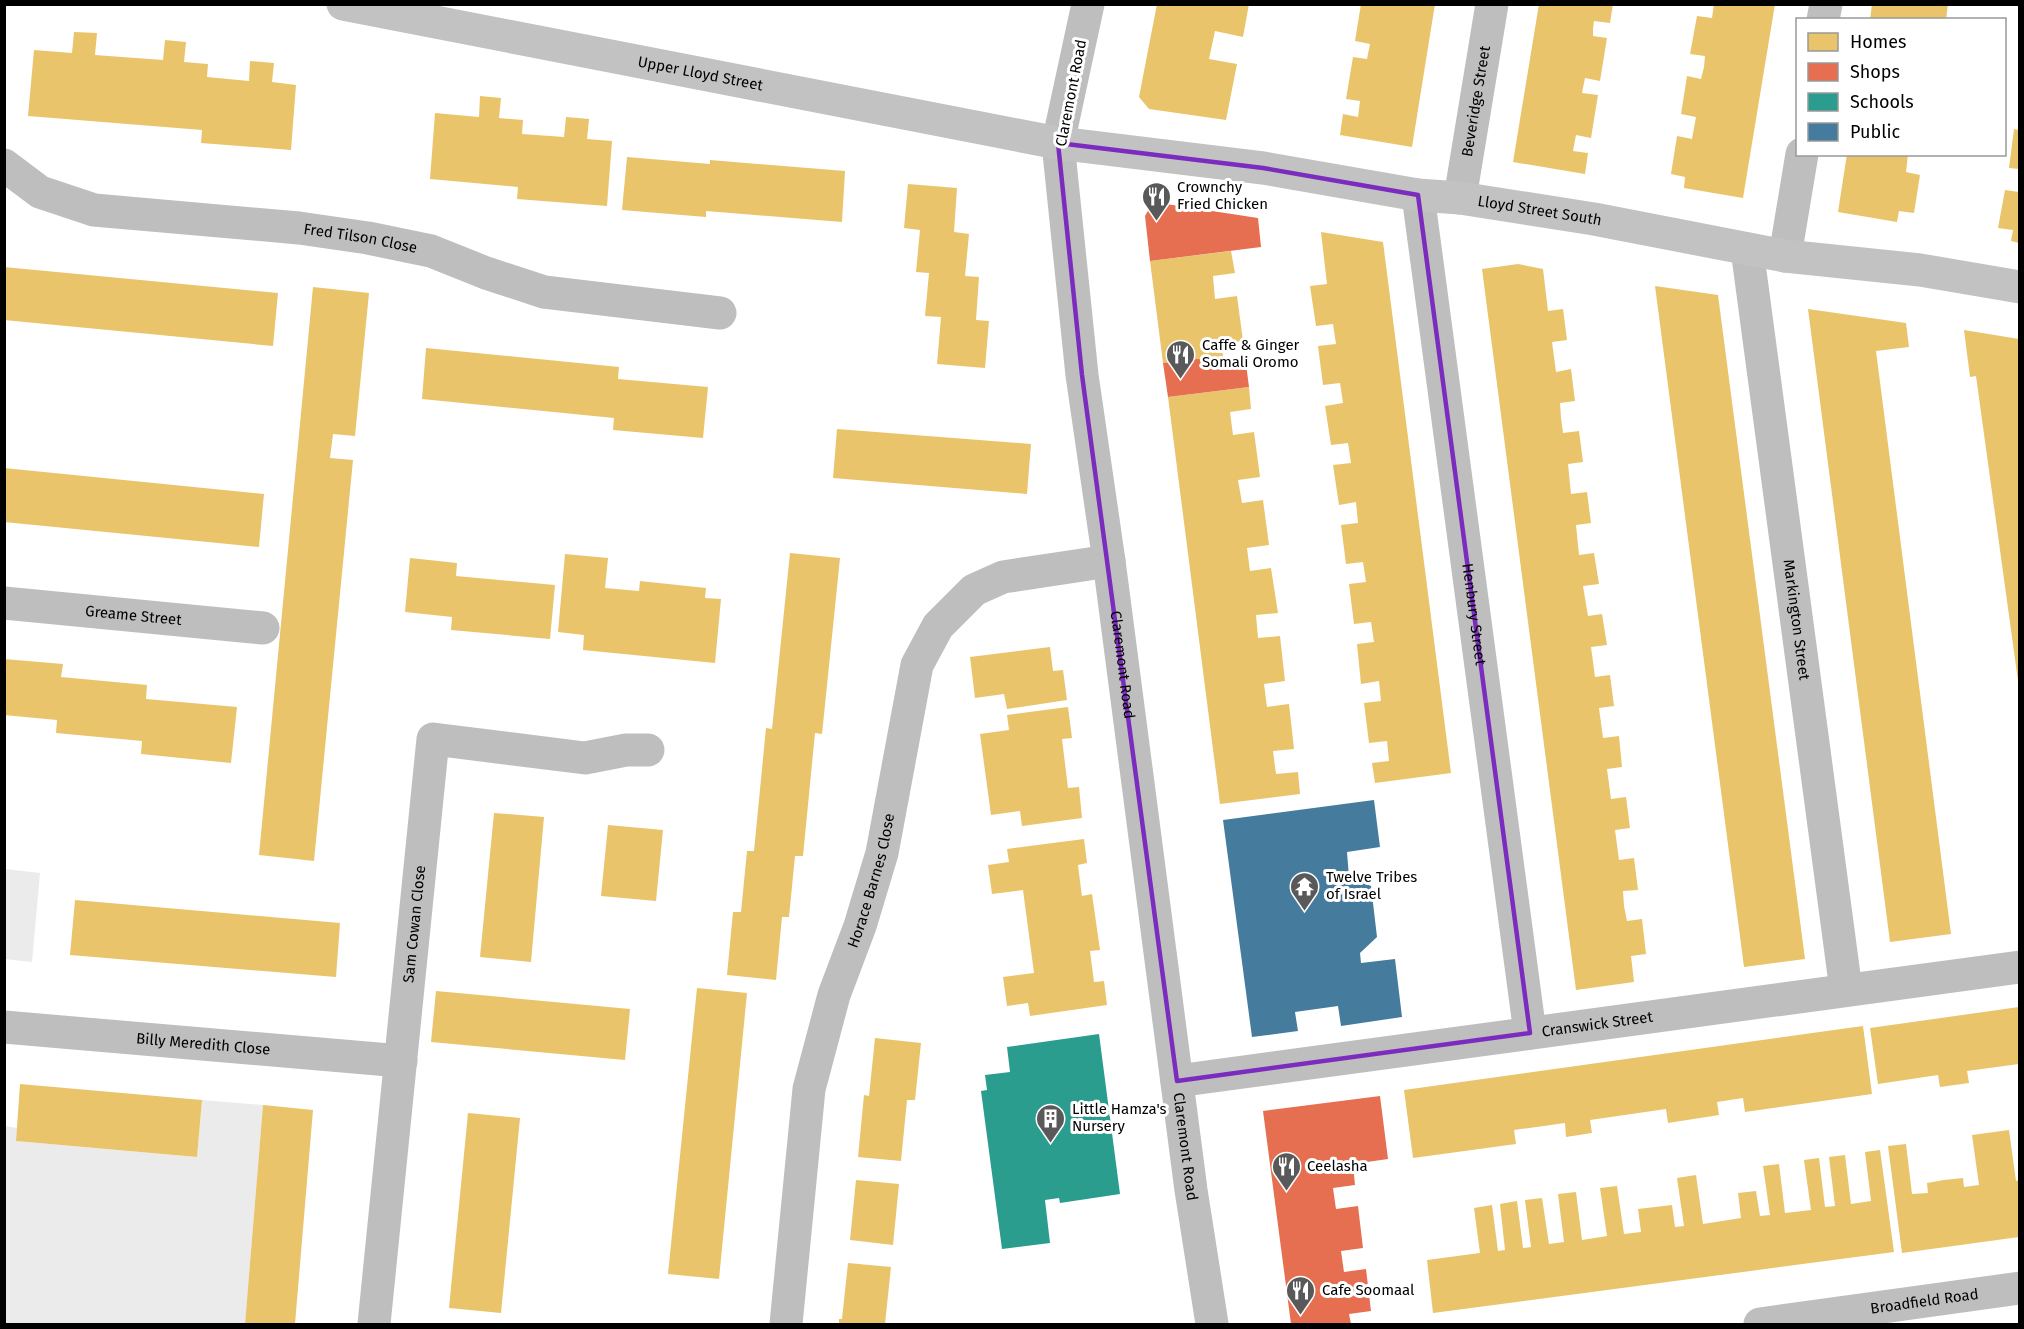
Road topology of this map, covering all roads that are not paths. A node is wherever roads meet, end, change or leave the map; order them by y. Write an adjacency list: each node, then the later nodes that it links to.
1 (343, 4): 4 (street, Upper Lloyd Street)
2 (1088, 4): 4 (street, Claremont Road)
3 (1492, 4): 8 (street, Beveridge Street)
4 (1058, 143): 7 (street, Lloyd Street South); 13 (street, Claremont Road)
5 (1802, 156): 10 (street)
6 (4, 165): 12 (street, Fred Tilson Close)
7 (1418, 195): 8 (street, Lloyd Street South); 20 (street, Henbury Street)
8 (1460, 198): 9 (street, Lloyd Street South)
9 (1747, 249): 10 (street, Lloyd Street South); 18 (street, Markington Street)
10 (1785, 256): 11 (street, Lloyd Street South)
11 (2019, 287)
12 (720, 313)
13 (1109, 561): 22 (street, Claremont Road); 25 (street, Horace Barnes Close)
14 (4, 603): 15 (street, Greame Street)
15 (263, 628)
16 (648, 750): 21 (street, Sam Cowan Close)
17 (2019, 967): 18 (street, Cranswick Street)
18 (1846, 990): 20 (street, Cranswick Street)
19 (4, 1027): 21 (street, Billy Meredith Close)
20 (1530, 1033): 22 (street, Cranswick Street)
21 (401, 1061): 24 (street, Sam Cowan Close)
22 (1177, 1082): 26 (street, Claremont Road)
23 (2019, 1288): 27 (street, Broadfield Road)
24 (374, 1324)
25 (786, 1324)
26 (1212, 1324)
27 (1760, 1324)

